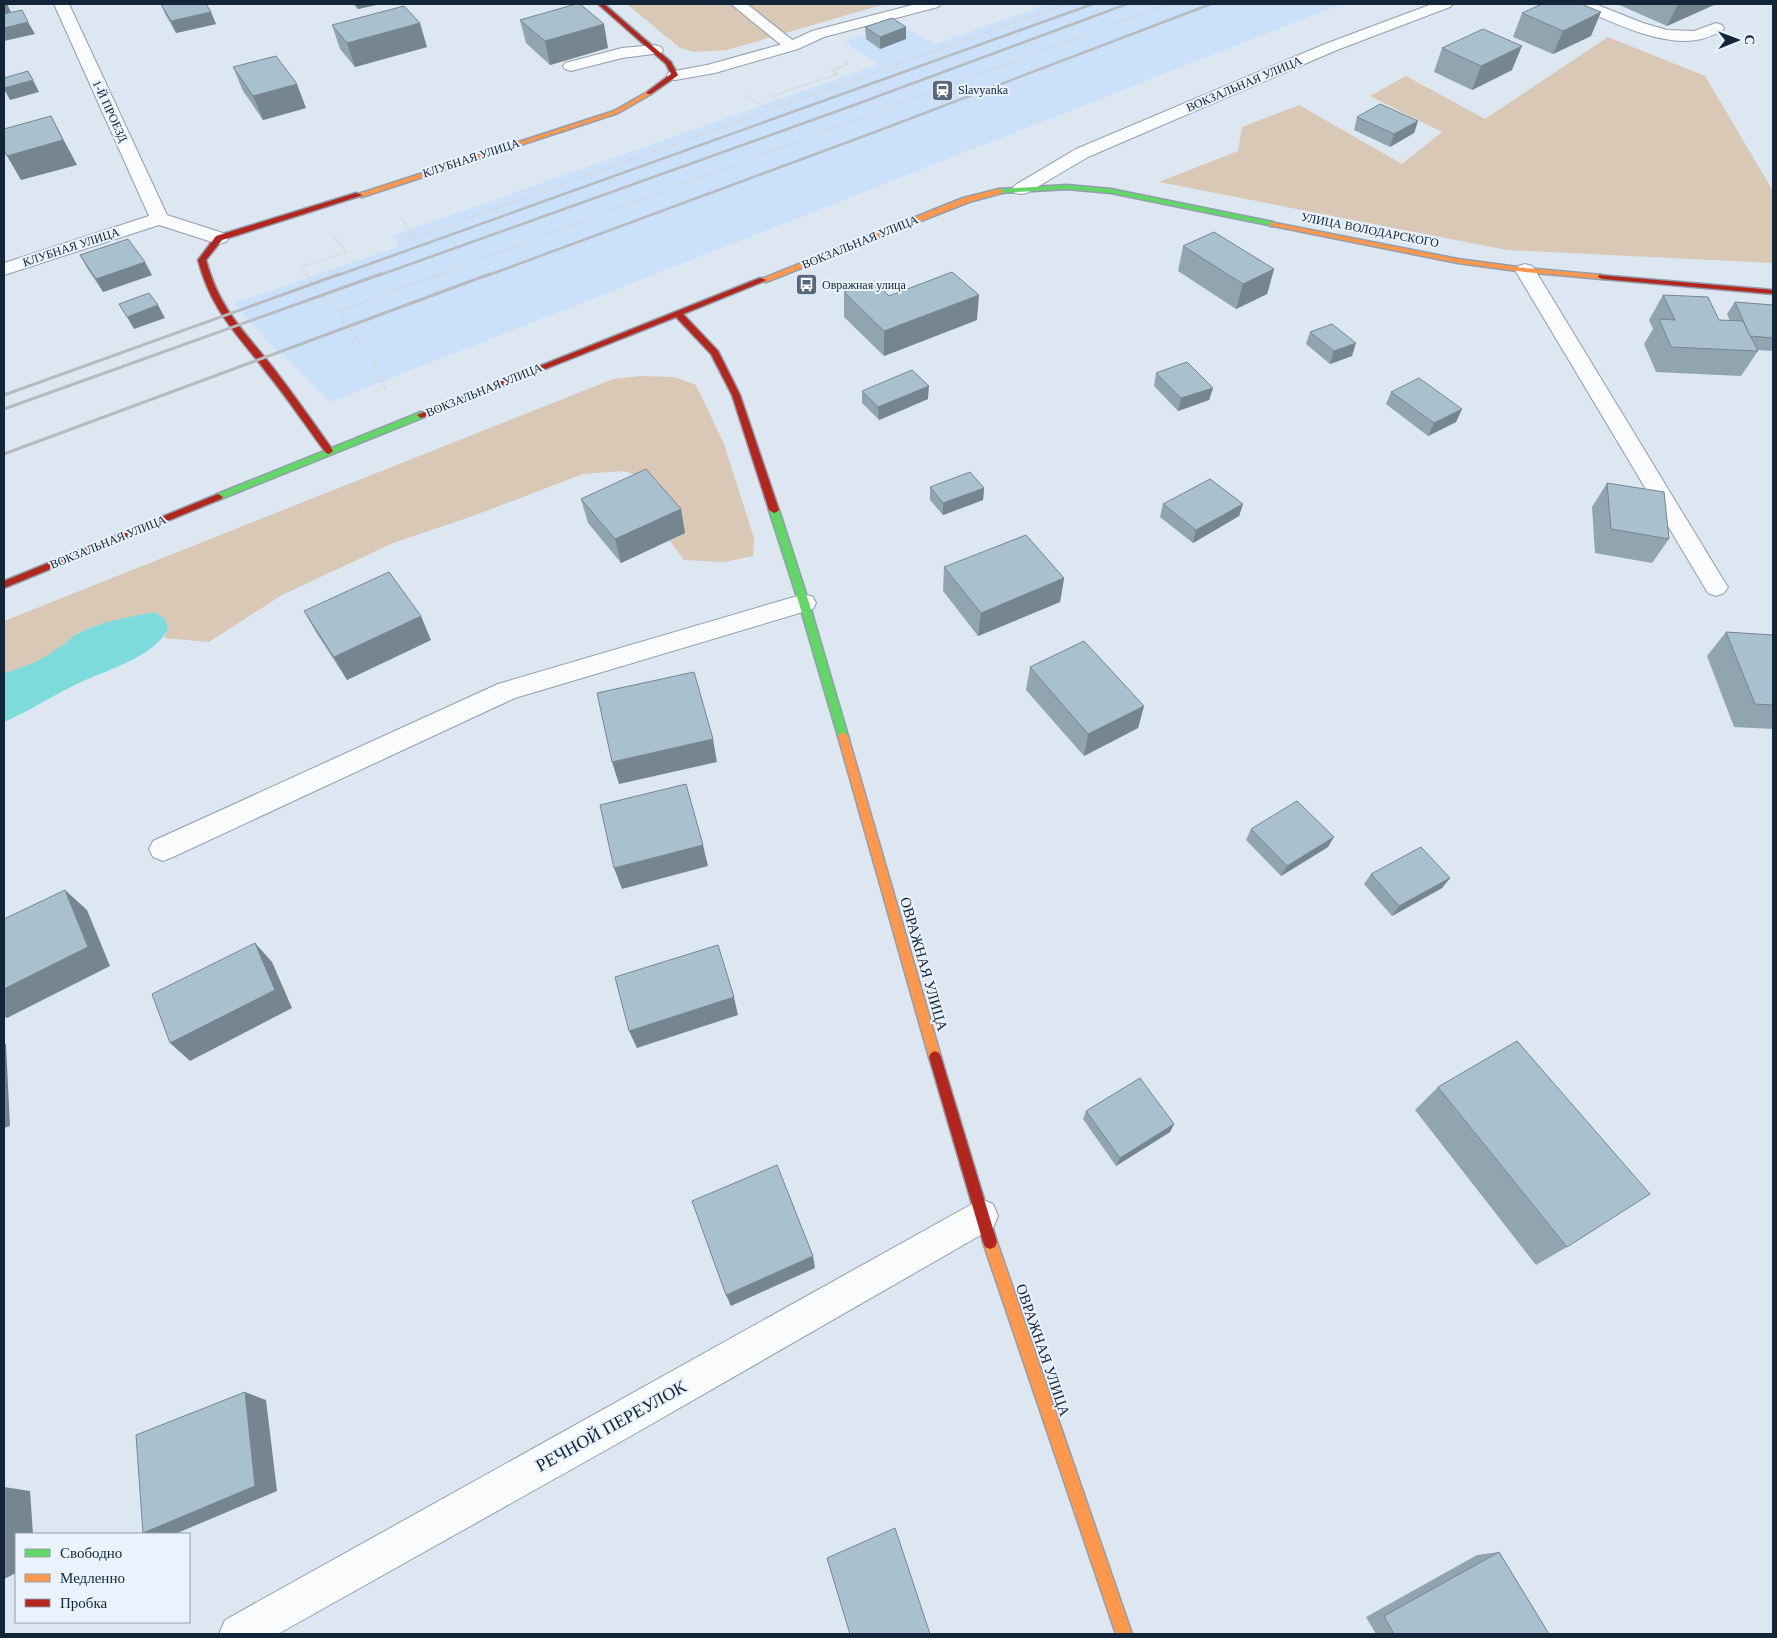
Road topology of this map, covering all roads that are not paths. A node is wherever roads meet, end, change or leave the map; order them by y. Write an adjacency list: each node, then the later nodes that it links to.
1 (61, 4): 14 (street, 1-Й ПРОЕЗД)
2 (601, 4): 9 (street)
3 (738, 4): 8 (street)
4 (933, 4): 8 (street, КЛУБНАЯ УЛИЦА)
5 (1445, 4): 12 (street, ВОКЗАЛЬНАЯ УЛИЦА)
6 (1582, 4): 7 (street)
7 (1716, 28)
8 (792, 46): 11 (street, КЛУБНАЯ УЛИЦА)
9 (655, 50): 10 (street); 11 (street)
10 (571, 66)
11 (675, 75): 15 (street, КЛУБНАЯ УЛИЦА)
12 (1021, 189): 13 (street, УЛИЦА ВОЛОДАРСКОГО); 17 (street, УЛИЦА ВОЛОДАРСКОГО)
13 (966, 200): 19 (street, ВОКЗАЛЬНАЯ УЛИЦА)
14 (159, 219): 15 (street); 16 (street, КЛУБНАЯ УЛИЦА)
15 (219, 238): 20 (street)
16 (4, 269)
17 (1525, 270): 18 (street, УЛИЦА ВОЛОДАРСКОГО); 22 (street)
18 (1773, 292)
19 (678, 314): 20 (street, ВОКЗАЛЬНАЯ УЛИЦА); 23 (street, ОВРАЖНАЯ УЛИЦА)
20 (329, 451): 21 (street, ВОКЗАЛЬНАЯ УЛИЦА)
21 (4, 585)
22 (1716, 587)
23 (804, 603): 24 (street); 25 (street, ОВРАЖНАЯ УЛИЦА)
24 (163, 849)
25 (981, 1216): 26 (street, РЕЧНОЙ ПЕРЕУЛОК); 27 (street, ОВРАЖНАЯ УЛИЦА)
26 (239, 1634)
27 (1124, 1634)

